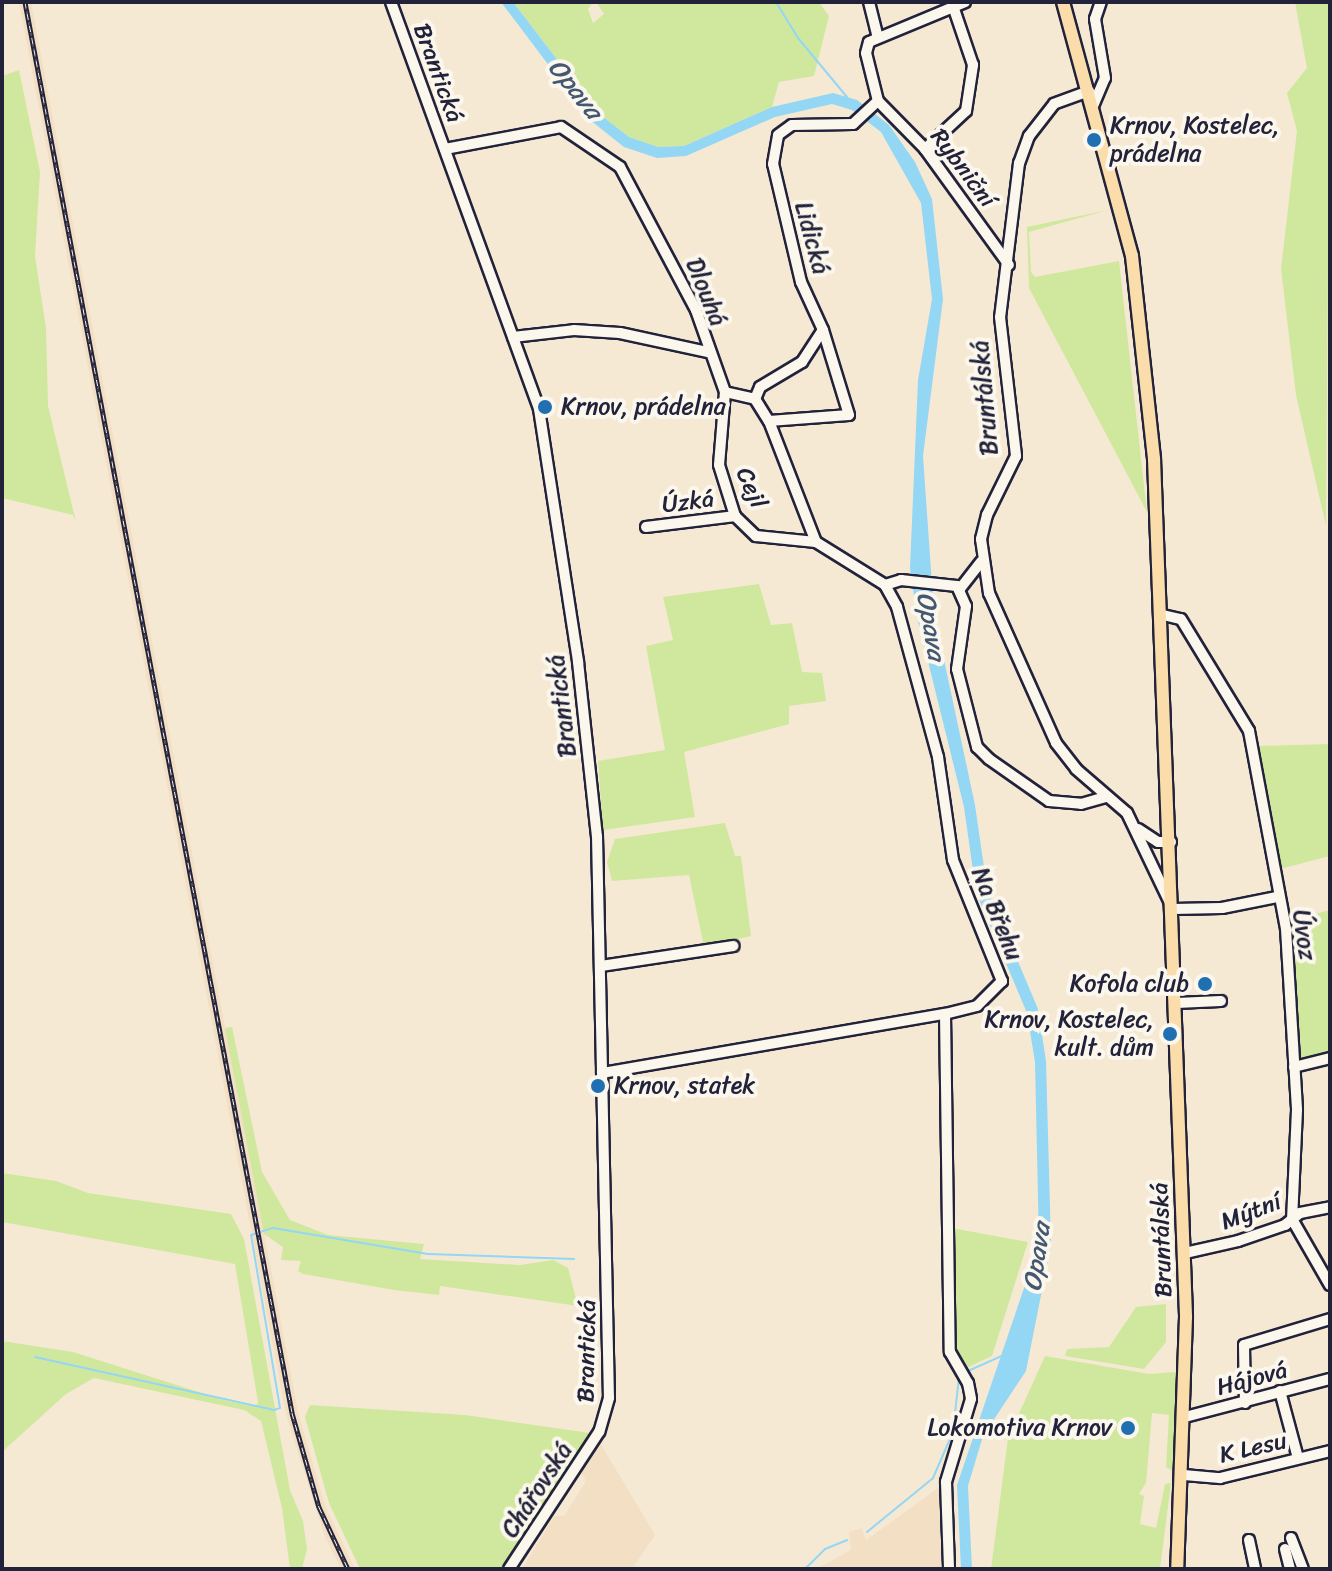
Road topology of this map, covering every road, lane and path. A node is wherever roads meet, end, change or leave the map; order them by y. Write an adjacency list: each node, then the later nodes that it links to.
1 (391, 2): 11 (street, Brantická)
2 (869, 2): 7 (street)
3 (965, 2): 6 (street)
4 (1063, 2): 8 (main road, Bruntálská)
5 (1101, 2): 10 (street)
6 (953, 6): 7 (street); 12 (street)
7 (877, 35): 9 (street)
8 (1089, 91): 10 (main road, Bruntálská); 13 (street, Bruntálská)
9 (875, 103): 12 (street, Rybniční); 14 (street, Lidická)
10 (1093, 106): 26 (main road, Bruntálská)
11 (445, 149): 15 (street, Brantická); 16 (street, Dlouhá)
12 (925, 149): 13 (street, Rybniční)
13 (1009, 265): 23 (street, Bruntálská)
14 (823, 330): 18 (street); 19 (street)
15 (513, 337): 16 (street); 33 (street, Brantická)
16 (708, 352): 17 (street, Dlouhá)
17 (725, 392): 18 (street); 20 (street, Cejl)
18 (755, 399): 19 (street)
19 (769, 421): 22 (street)
20 (735, 516): 21 (street, Úzká); 22 (street, Cejl)
21 (646, 527)
22 (816, 542): 24 (street)
23 (982, 560): 25 (street); 27 (street, Bruntálská)
24 (885, 585): 25 (street); 36 (street, Na Břehu)
25 (959, 590): 27 (street)
26 (1163, 615): 29 (main road, Bruntálská); 30 (street, Úvoz)
27 (1106, 797): 28 (street, Bruntálská)
28 (1136, 828): 29 (street, Bruntálská); 31 (street, Bruntálská)
29 (1171, 842): 31 (main road, Bruntálská)
30 (1277, 897): 31 (street); 38 (street, Úvoz)
31 (1173, 909): 35 (main road, Bruntálská)
32 (733, 946): 33 (street)
33 (601, 966): 39 (street, Brantická)
34 (1221, 1001): 35 (street)
35 (1176, 1003): 42 (main road, Bruntálská)
36 (945, 1014): 39 (street); 57 (street)
37 (1330, 1058): 38 (street)
38 (1294, 1067): 41 (street, Úvoz)
39 (602, 1073): 49 (street, Brantická)
40 (1330, 1207): 41 (street, Mýtní)
41 (1292, 1219): 42 (street, Mýtní); 43 (street)
42 (1185, 1253): 48 (main road, Bruntálská)
43 (1330, 1285)
44 (1330, 1319): 47 (street)
45 (1330, 1379): 46 (street, Hájová)
46 (1280, 1391): 47 (street, Hájová); 51 (street)
47 (1245, 1403): 48 (street, Hájová)
48 (1185, 1417): 52 (main road, Bruntálská)
49 (601, 1428): 56 (street, Chářovská)
50 (1330, 1451): 51 (street, K Lesu)
51 (1298, 1458): 52 (street, K Lesu)
52 (1184, 1475): 58 (main road, Bruntálská)
53 (1291, 1538): 61 (street)
54 (1249, 1540): 59 (street)
55 (1285, 1549): 60 (street)
56 (509, 1569)
57 (949, 1569)
58 (1177, 1569)
59 (1255, 1569)
60 (1290, 1569)
61 (1303, 1569)

